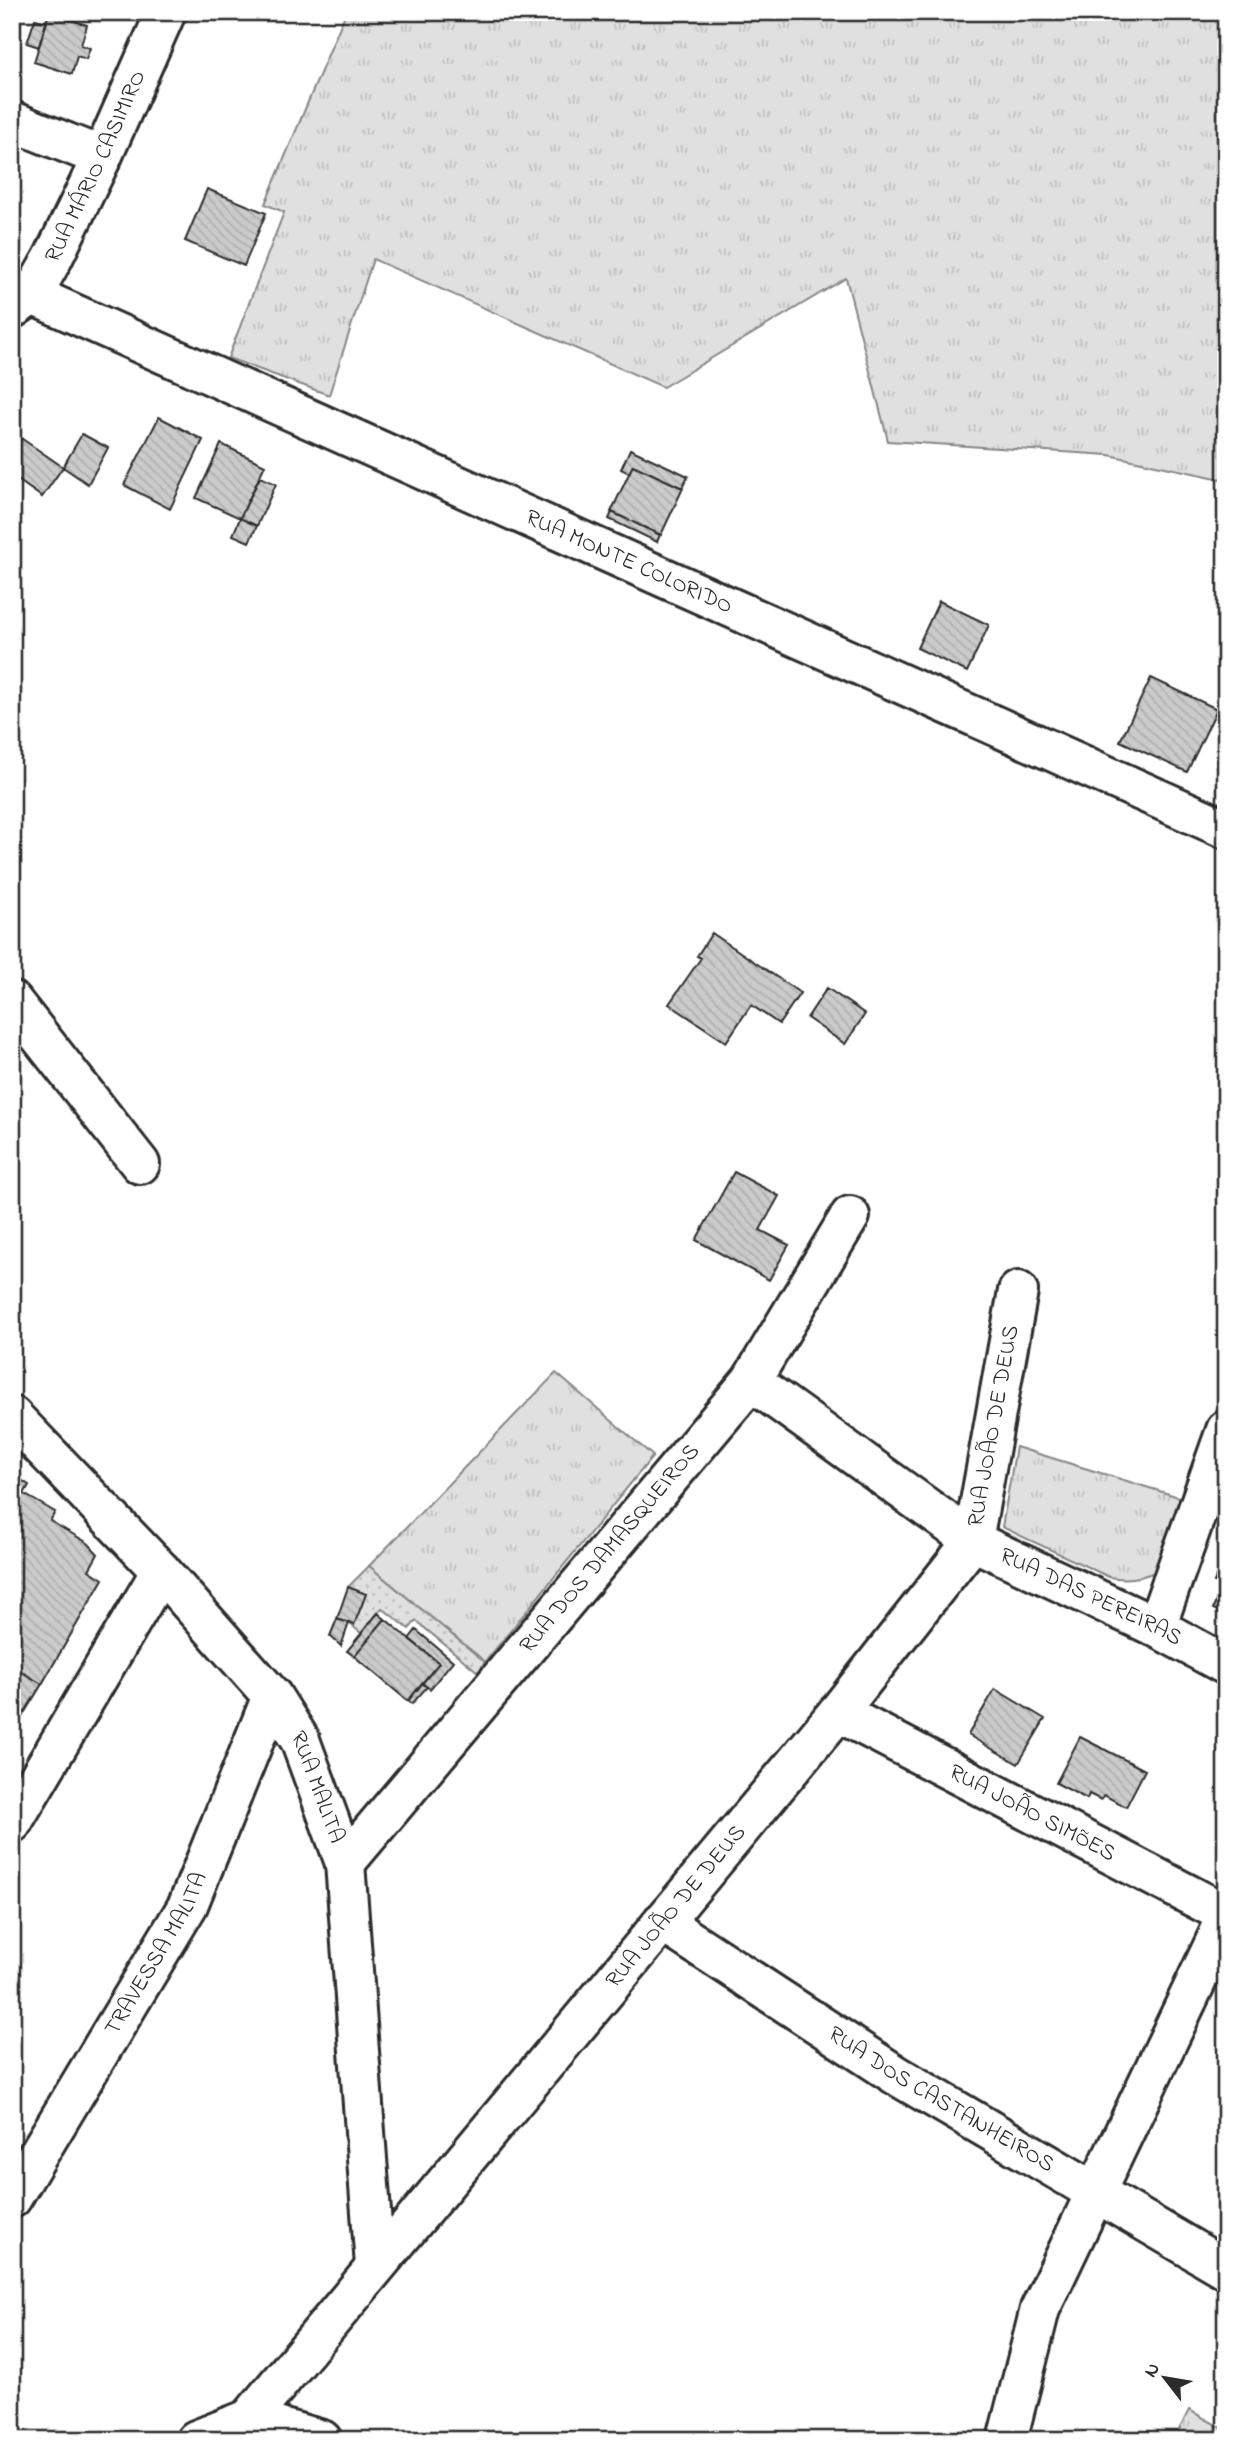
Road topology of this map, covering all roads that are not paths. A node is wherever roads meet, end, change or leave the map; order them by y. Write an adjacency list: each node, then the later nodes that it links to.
1 (166, 12): 3 (street, RUA MÁRIO CASIMIRO)
2 (12, 121): 3 (street)
3 (102, 157): 4 (street, RUA MÁRIO CASIMIRO)
4 (22, 302): 5 (street, RUA MONTE COLORIDO)
5 (1226, 829)
6 (12, 1001): 7 (street)
7 (140, 1164)
8 (850, 1216): 10 (street, RUA DOS DAMASQUEIROS)
9 (1018, 1291): 13 (street, RUA JOÃO DE DEUS)
10 (751, 1381): 13 (street, RUA DAS PEREIRAS); 20 (street, RUA DOS DAMASQUEIROS)
11 (12, 1416): 14 (street, RUA MALITA)
12 (1226, 1430): 15 (street)
13 (973, 1541): 15 (street, RUA DAS PEREIRAS); 18 (street, RUA JOÃO DE DEUS)
14 (161, 1571): 17 (street, RUA MALITA); 19 (street)
15 (1156, 1627): 16 (street, RUA DAS PEREIRAS)
16 (1226, 1665)
17 (272, 1696): 20 (street, RUA MALITA); 24 (street, TRAVESSA MALITA)
18 (838, 1712): 21 (street, RUA JOÃO SIMÕES); 22 (street, RUA JOÃO DE DEUS)
19 (12, 1823)
20 (345, 1863): 25 (street, RUA MALITA)
21 (1226, 1917): 23 (street)
22 (662, 1922): 23 (street, RUA DOS CASTANHEIROS); 25 (street, RUA JOÃO DE DEUS)
23 (1097, 2192): 26 (street, RUA DOS CASTANHEIROS); 30 (street)
24 (12, 2198)
25 (375, 2266): 27 (street, RUA JOÃO DE DEUS)
26 (1226, 2269)
27 (249, 2419): 28 (street, RUA JOÃO DE DEUS); 29 (street)
28 (196, 2440)
29 (322, 2440)
30 (1007, 2440)

